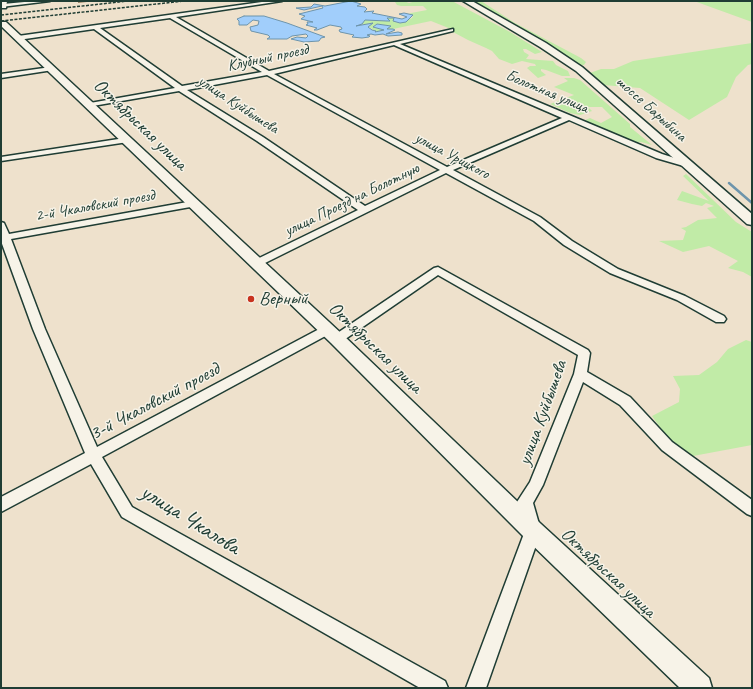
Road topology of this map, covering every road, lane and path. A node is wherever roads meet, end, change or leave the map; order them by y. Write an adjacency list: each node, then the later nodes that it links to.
1 (48, 1): 4 (street)
2 (280, 1): 5 (street)
3 (467, 1): 19 (street, шоссе Барыбина)
4 (2, 4)
5 (170, 16): 7 (street); 12 (street, улица Урицкого)
6 (2, 24): 9 (street, Октябрьская улица)
7 (95, 27): 9 (street); 14 (street, улица Куйбышева)
8 (451, 30): 10 (street, Клубный проезд)
9 (18, 38): 11 (street, Октябрьская улица)
10 (396, 44): 12 (street, Клубный проезд); 16 (street, Болотная улица)
11 (51, 70): 13 (street); 15 (street, Октябрьская улица)
12 (268, 73): 14 (street, Клубный проезд); 20 (street, улица Урицкого)
13 (1, 76)
14 (181, 89): 15 (street, Клубный проезд); 22 (street, улица Куйбышева)
15 (90, 105): 17 (street, Октябрьская улица)
16 (570, 117): 19 (street, Болотная улица); 20 (street, улица Проезд на Болотную)
17 (125, 140): 18 (street); 21 (street, Октябрьская улица)
18 (1, 159)
19 (687, 165): 23 (street, шоссе Барыбина)
20 (446, 170): 22 (street, улица Проезд на Болотную); 27 (street, улица Урицкого)
21 (193, 204): 24 (street, 2-й Чкаловский проезд); 25 (street, Октябрьская улица)
22 (364, 210): 25 (street, улица Проезд на Болотную)
23 (752, 221)
24 (2, 233): 30 (street, улица Чкалова)
25 (257, 263): 28 (street, Октябрьская улица)
26 (438, 270): 28 (street, 3-й Чкаловский проезд); 29 (street, улица Куйбышева)
27 (720, 319)
28 (332, 335): 30 (street, 3-й Чкаловский проезд); 33 (street, Октябрьская улица)
29 (580, 374): 32 (street); 33 (street, улица Куйбышева)
30 (94, 456): 31 (street, 3-й Чкаловский проезд); 34 (street, улица Чкалова)
31 (1, 505)
32 (752, 509)
33 (533, 531): 35 (street); 36 (street, Октябрьская улица)
34 (438, 688)
35 (476, 688)
36 (699, 688)

